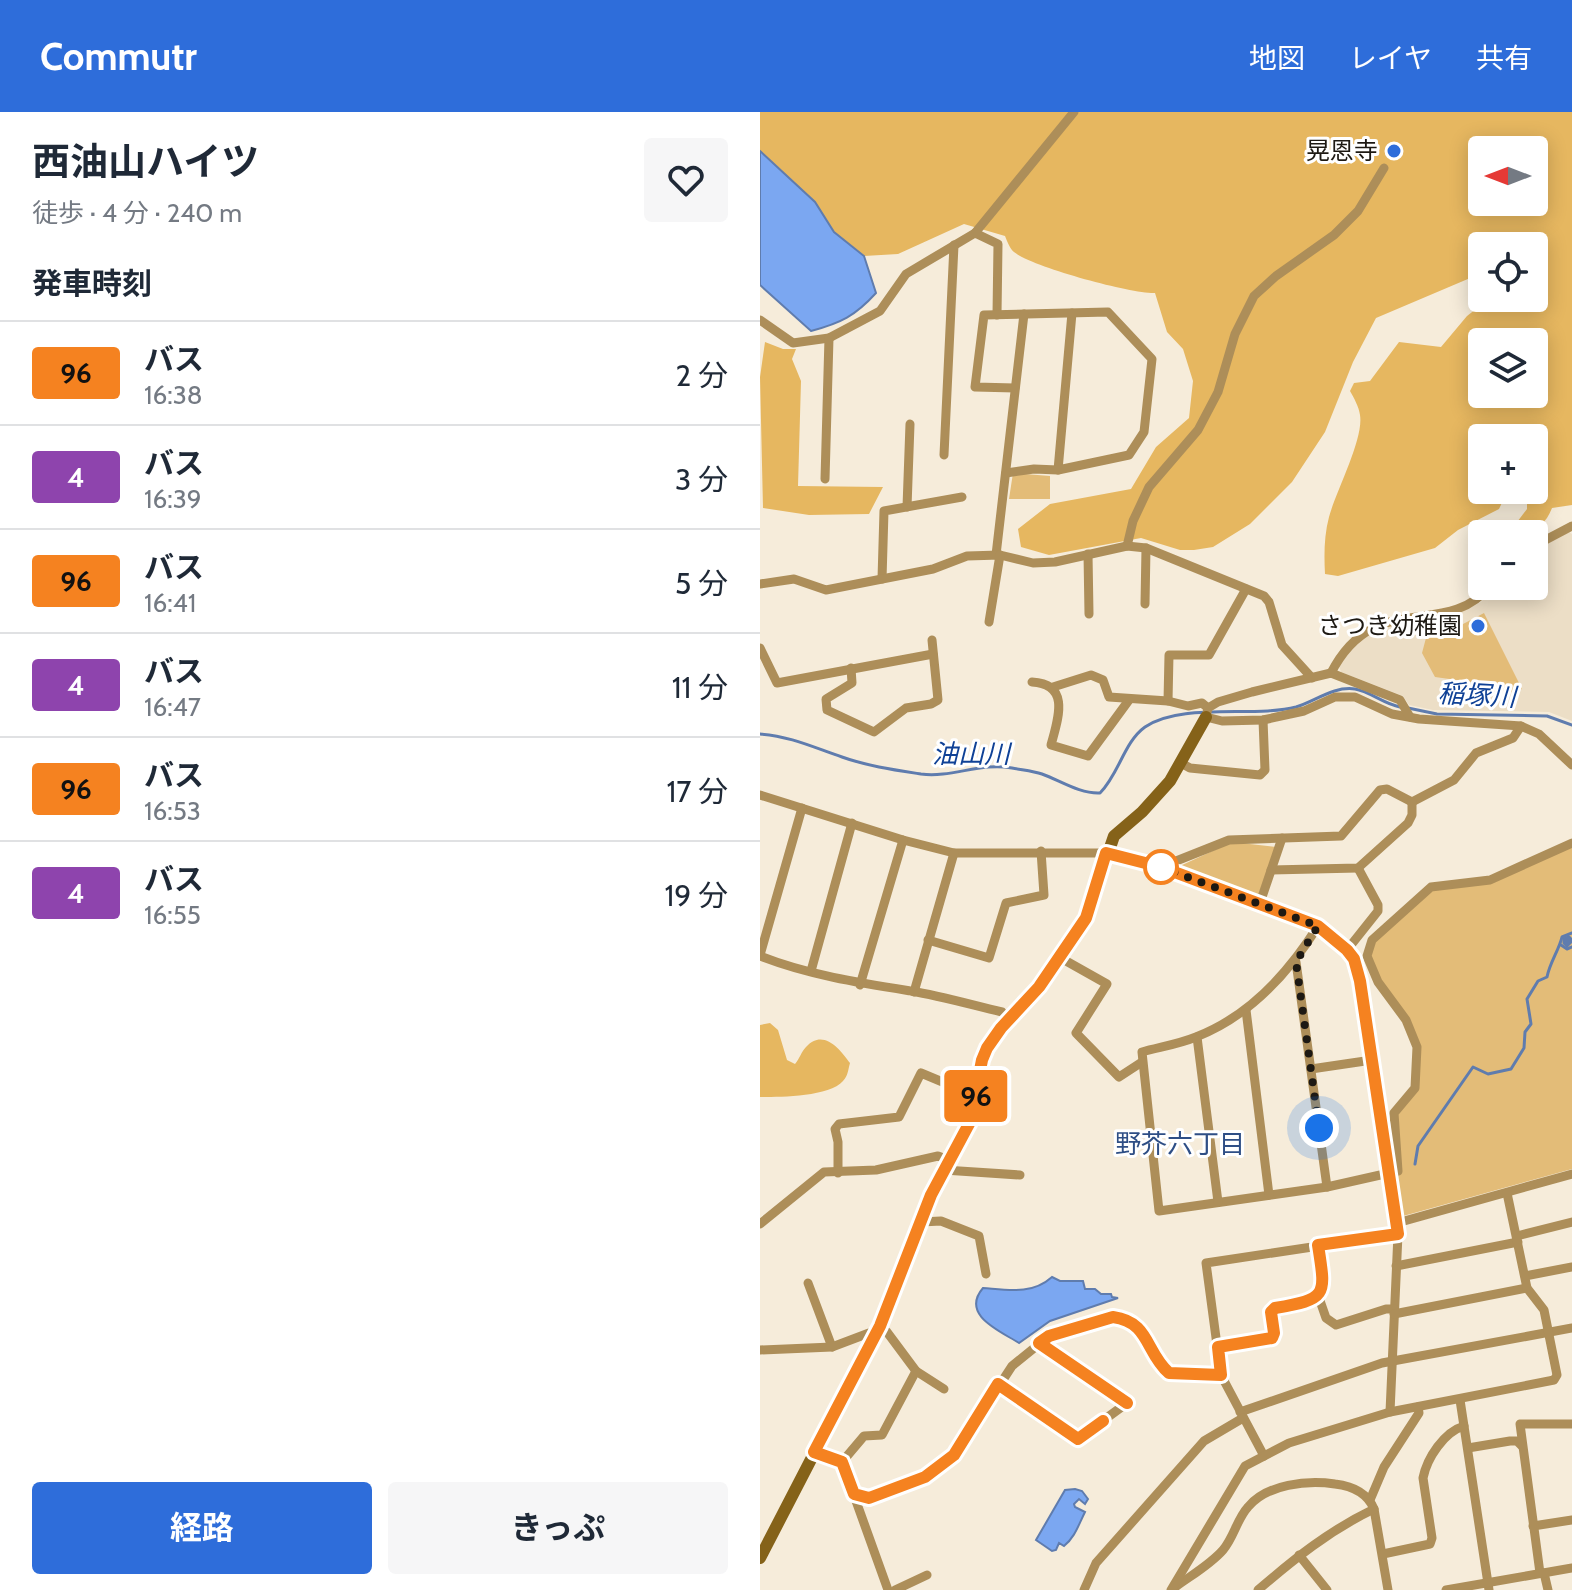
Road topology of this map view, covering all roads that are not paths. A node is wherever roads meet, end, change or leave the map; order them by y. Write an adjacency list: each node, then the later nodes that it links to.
1 (1074, 112): 3 (street)
2 (1384, 168): 20 (street)
3 (975, 233): 4 (street); 7 (street)
4 (954, 245): 9 (street); 12 (street)
5 (1072, 313): 6 (street); 13 (street); 13 (street)
6 (1024, 314): 7 (street); 10 (street)
7 (997, 315): 10 (street)
8 (760, 320): 9 (street)
9 (829, 338): 15 (street)
10 (1015, 388): 14 (street)
11 (910, 424): 17 (street)
12 (944, 455)
13 (1058, 470): 14 (street)
14 (1006, 473): 23 (street)
15 (825, 479)
16 (962, 497): 17 (street)
17 (907, 507): 24 (street)
18 (1572, 526): 19 (street)
19 (1548, 539)
20 (1127, 546): 21 (street); 22 (street)
21 (1146, 548): 26 (street); 28 (street)
22 (1088, 554): 23 (street); 29 (street)
23 (998, 555): 24 (street); 30 (street)
24 (882, 579): 25 (street)
25 (760, 584)
26 (1246, 589): 36 (street); 40 (street)
27 (1477, 600): 35 (street)
28 (1145, 604)
29 (1089, 614)
30 (989, 622)
31 (932, 640): 33 (street)
32 (760, 648): 34 (street)
33 (933, 654): 34 (street); 34 (street)
34 (851, 668)
35 (1331, 673): 36 (street); 42 (street)
36 (1312, 678): 41 (street)
37 (1032, 682): 38 (street)
38 (1053, 687): 39 (street); 39 (street)
39 (1129, 700): 40 (street)
40 (1168, 701): 41 (street)
41 (1207, 712): 43 (street); 45 (street)
42 (1410, 717): 43 (street); 44 (street)
43 (1263, 720): 45 (street)
44 (1521, 726): 46 (street); 48 (street)
45 (1181, 763): 56 (street)
46 (1572, 765)
47 (760, 795): 49 (street)
48 (1412, 802): 51 (street); 58 (street)
49 (802, 808): 50 (street); 64 (street)
50 (852, 823): 52 (street); 67 (street)
51 (1282, 838): 57 (street); 59 (street)
52 (903, 840): 55 (street); 68 (street)
53 (1572, 843): 81 (street)
54 (1041, 851): 55 (street); 56 (street); 62 (street)
55 (954, 853): 62 (street)
56 (1106, 853): 57 (street); 65 (street)
57 (1161, 867): 60 (street)
58 (1358, 868): 59 (street); 63 (street)
59 (1271, 870): 60 (street)
60 (1260, 903): 61 (street)
61 (1318, 926): 63 (street); 66 (street)
62 (928, 940): 69 (street)
63 (1347, 950): 73 (street)
64 (760, 955): 67 (street)
65 (1059, 957): 71 (street); 74 (street)
66 (1296, 962): 70 (street); 75 (street)
67 (811, 971): 68 (street)
68 (860, 985): 69 (street)
69 (914, 992): 71 (street)
70 (1246, 1010): 72 (street); 84 (street)
71 (1008, 1020): 76 (street)
72 (1197, 1037): 74 (street); 85 (street)
73 (1372, 1060): 75 (street); 81 (street)
74 (1142, 1062): 85 (street)
75 (1311, 1069): 82 (street)
76 (976, 1096): 77 (street); 78 (street)
77 (946, 1165): 78 (street); 80 (street); 86 (street)
78 (838, 1173): 88 (street)
79 (1572, 1174): 83 (street)
80 (1020, 1175)
81 (1390, 1175): 82 (street); 89 (street)
82 (1327, 1187): 84 (street)
83 (1507, 1193): 89 (street); 90 (street)
84 (1269, 1195): 85 (street)
85 (1218, 1202)
86 (921, 1222): 94 (street); 101 (street)
87 (1572, 1222): 90 (street)
88 (760, 1224)
89 (1397, 1229): 91 (street); 92 (street)
90 (1517, 1239): 92 (street); 95 (street)
91 (1318, 1245): 98 (street); 105 (street)
92 (1396, 1266): 99 (street)
93 (1572, 1267): 95 (street)
94 (986, 1274)
95 (1525, 1276): 97 (street)
96 (808, 1283): 104 (street)
97 (1527, 1288): 99 (street); 102 (street)
98 (1318, 1295): 99 (street); 105 (street)
99 (1394, 1312): 107 (street)
100 (1572, 1328): 102 (street)
101 (877, 1331): 104 (street); 108 (street); 120 (street)
102 (1550, 1333): 107 (street); 112 (street)
103 (1039, 1343): 109 (street); 110 (street); 110 (street)
104 (832, 1347): 106 (street)
105 (1218, 1347): 109 (street)
106 (760, 1350)
107 (1392, 1363): 114 (street); 115 (street)
108 (916, 1371): 111 (street); 122 (street)
109 (1221, 1375): 115 (street)
110 (998, 1384): 123 (street)
111 (944, 1389)
112 (1460, 1400): 113 (street); 117 (street)
113 (1418, 1407): 114 (street); 124 (street)
114 (1390, 1412): 121 (street)
115 (1242, 1415): 121 (street); 137 (street)
116 (1572, 1425): 118 (street)
117 (1464, 1426): 119 (street); 127 (street)
118 (1522, 1446): 119 (street); 126 (street)
119 (1468, 1448): 133 (street)
120 (814, 1452): 122 (street); 129 (street)
121 (1264, 1456): 138 (street)
122 (842, 1462): 123 (street)
123 (854, 1494): 135 (street)
124 (1372, 1505): 127 (street); 128 (street); 138 (street)
125 (1572, 1520): 126 (street)
126 (1533, 1526): 131 (street)
127 (1383, 1554): 140 (street)
128 (1299, 1555): 134 (street); 139 (street)
129 (760, 1558)
130 (1572, 1568): 131 (street)
131 (1542, 1573): 133 (street); 142 (street)
132 (927, 1575): 136 (street)
133 (1489, 1586): 141 (street)
134 (1260, 1589)
135 (888, 1590)
136 (895, 1590)
137 (1084, 1590)
138 (1171, 1590)
139 (1327, 1590)
140 (1388, 1590)
141 (1446, 1590)
142 (1548, 1590)

